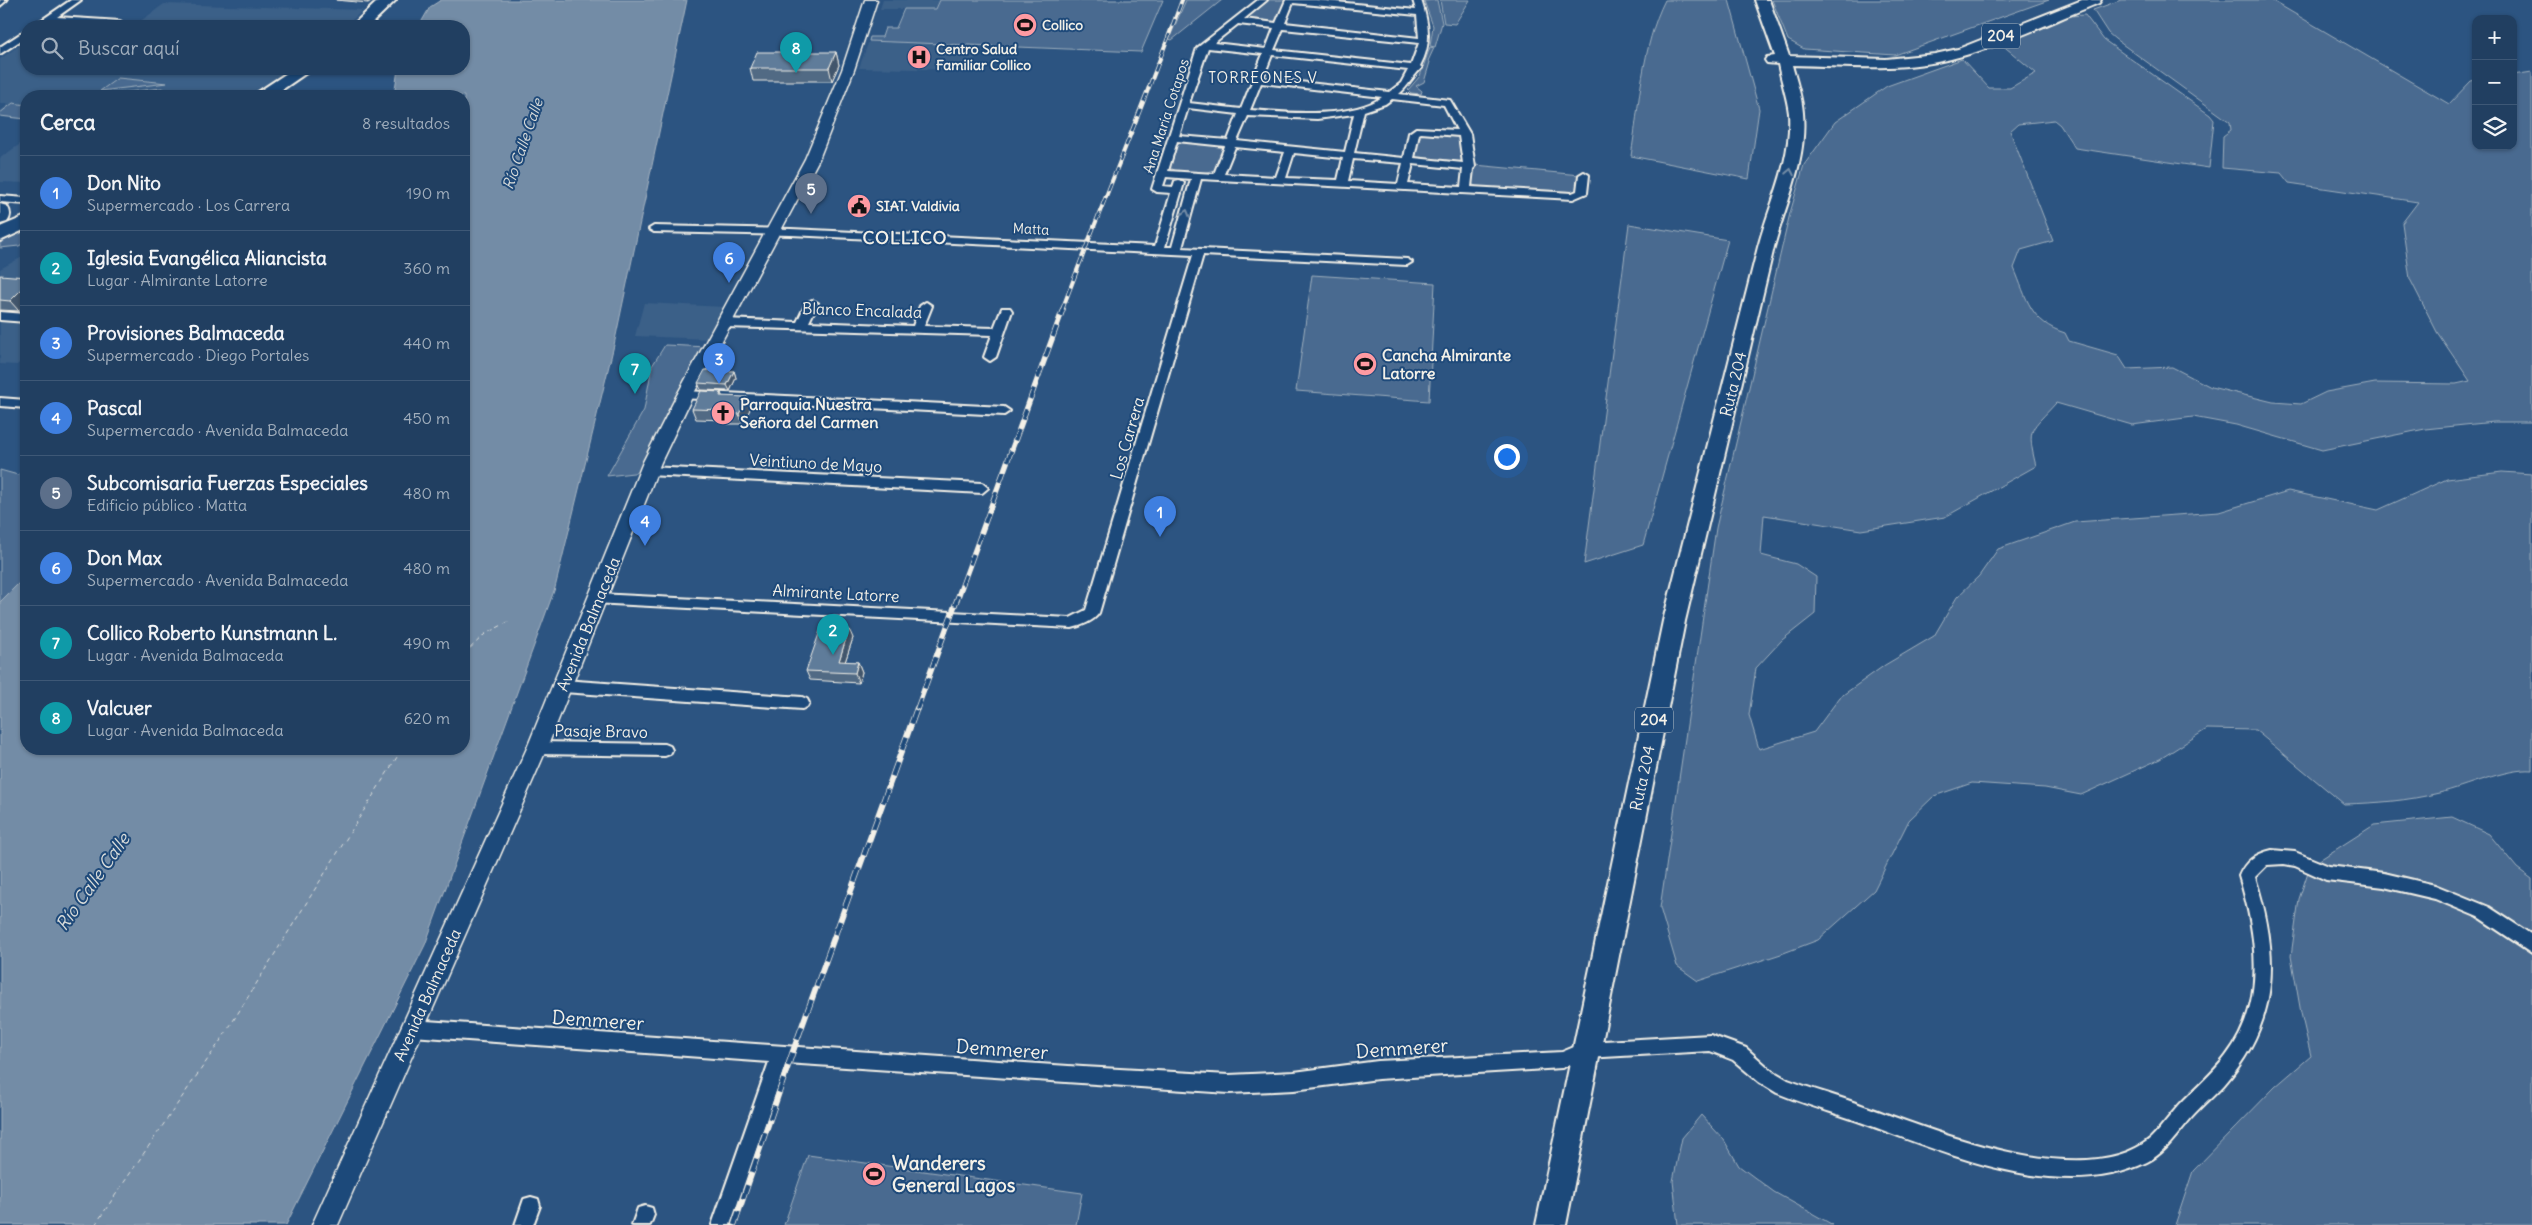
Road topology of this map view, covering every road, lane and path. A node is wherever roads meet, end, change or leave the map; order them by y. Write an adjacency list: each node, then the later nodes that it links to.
1 (3, 0): 12 (street)
2 (77, 0): 14 (street)
3 (388, 0): 16 (highway)
4 (399, 0): 17 (highway)
5 (871, 0): 69 (main road, Avenida Balmaceda)
6 (1263, 0): 18 (street, Ana María Cotapos)
7 (1290, 0): 13 (street); 19 (street)
8 (1417, 0): 13 (street)
9 (1750, 0): 27 (main road)
10 (1762, 0): 22 (main road)
11 (2094, 0): 29 (main road, 204)
12 (0, 3)
13 (1421, 13): 21 (street)
14 (49, 19): 15 (street)
15 (63, 20)
16 (366, 20)
17 (378, 20)
18 (1237, 21): 19 (street); 23 (street, Ana María Cotapos)
19 (1279, 26): 21 (street); 25 (street)
20 (20, 38): 24 (street)
21 (1424, 41): 30 (street)
22 (1778, 41): 26 (main road); 27 (main road)
23 (1206, 45): 25 (street); 38 (street, Ana María Cotapos)
24 (0, 51)
25 (1268, 52): 30 (street); 34 (street)
26 (1818, 56): 27 (main road, 204); 29 (main road, 204)
27 (1776, 58): 28 (main road, 204); 33 (main road, Ruta 204 / 204); 65 (main road, Ruta 204 / 204)
28 (1803, 61): 29 (main road, 204); 33 (main road)
29 (1904, 61)
30 (1417, 68): 37 (street)
31 (294, 75): 35 (highway)
32 (310, 75): 36 (highway)
33 (1788, 76): 65 (main road, Ruta 204 / 204, one-way to 33)
34 (1257, 80): 37 (street); 40 (street)
35 (271, 90)
36 (288, 90)
37 (1396, 95): 39 (street); 41 (street)
38 (1185, 105): 40 (street); 42 (street, Ana María Cotapos)
39 (1360, 109): 40 (street); 45 (street)
40 (1245, 111): 43 (street)
41 (1465, 134): 46 (street); 47 (street)
42 (1174, 138): 43 (street); 48 (street, Ana María Cotapos)
43 (1232, 143): 44 (street); 52 (street)
44 (1290, 151): 45 (street); 53 (street)
45 (1349, 156): 46 (street); 54 (street)
46 (1408, 162): 47 (street); 55 (street)
47 (1470, 167): 56 (street)
48 (1161, 174): 49 (street); 57 (street, Ana María Cotapos)
49 (1181, 175): 51 (street); 57 (street)
50 (1584, 175): 56 (street)
51 (1197, 176): 52 (street); 72 (street, one-way to 51)
52 (1218, 176): 53 (street)
53 (1280, 180): 54 (street)
54 (1342, 183): 55 (street)
55 (1403, 186): 56 (street)
56 (1466, 189)
57 (1177, 190): 71 (street)
58 (0, 192): 59 (street)
59 (20, 193)
60 (0, 199): 61 (street)
61 (20, 201)
62 (0, 210): 64 (highway)
63 (20, 217): 67 (highway)
64 (0, 218)
65 (1774, 218): 99 (main road, Ruta 204 / 204)
66 (20, 225): 70 (highway)
67 (0, 226)
68 (654, 229): 69 (street, Matta)
69 (773, 232): 71 (street, Matta); 80 (main road, Avenida Balmaceda)
70 (0, 235)
71 (1159, 250): 72 (street, Matta)
72 (1176, 250): 73 (street, Matta)
73 (1199, 252): 74 (street, Matta); 92 (street, Los Carrera)
74 (1407, 262)
75 (812, 303): 81 (street)
76 (926, 306): 82 (street)
77 (1006, 311): 83 (street)
78 (0, 316): 79 (street)
79 (20, 318)
80 (725, 323): 81 (street, Blanco Encalada); 85 (main road, Avenida Balmaceda)
81 (802, 324): 82 (street, Blanco Encalada)
82 (917, 329): 83 (street, Blanco Encalada)
83 (999, 332): 84 (street)
84 (990, 357)
85 (685, 396): 88 (street); 89 (main road, Avenida Balmaceda)
86 (0, 402): 87 (street)
87 (20, 404)
88 (1004, 411)
89 (648, 471): 90 (street, Veintiuno de Mayo); 91 (main road, Avenida Balmaceda)
90 (982, 488)
91 (598, 599): 92 (street, Almirante Latorre); 93 (main road, Avenida Balmaceda)
92 (1072, 623)
93 (563, 686): 94 (street); 95 (main road, Avenida Balmaceda)
94 (802, 703)
95 (537, 748): 96 (street, Pasaje Bravo); 98 (main road, Avenida Balmaceda)
96 (665, 750)
97 (2532, 945): 99 (street, Demmerer)
98 (412, 1028): 100 (street, Demmerer); 102 (main road, Avenida Balmaceda)
99 (1586, 1050): 100 (street, Demmerer); 105 (main road, Ruta 204 / 204)
100 (780, 1055): 104 (street)
101 (531, 1206): 103 (street)
102 (325, 1225)
103 (524, 1225)
104 (721, 1225)
105 (1551, 1225)

